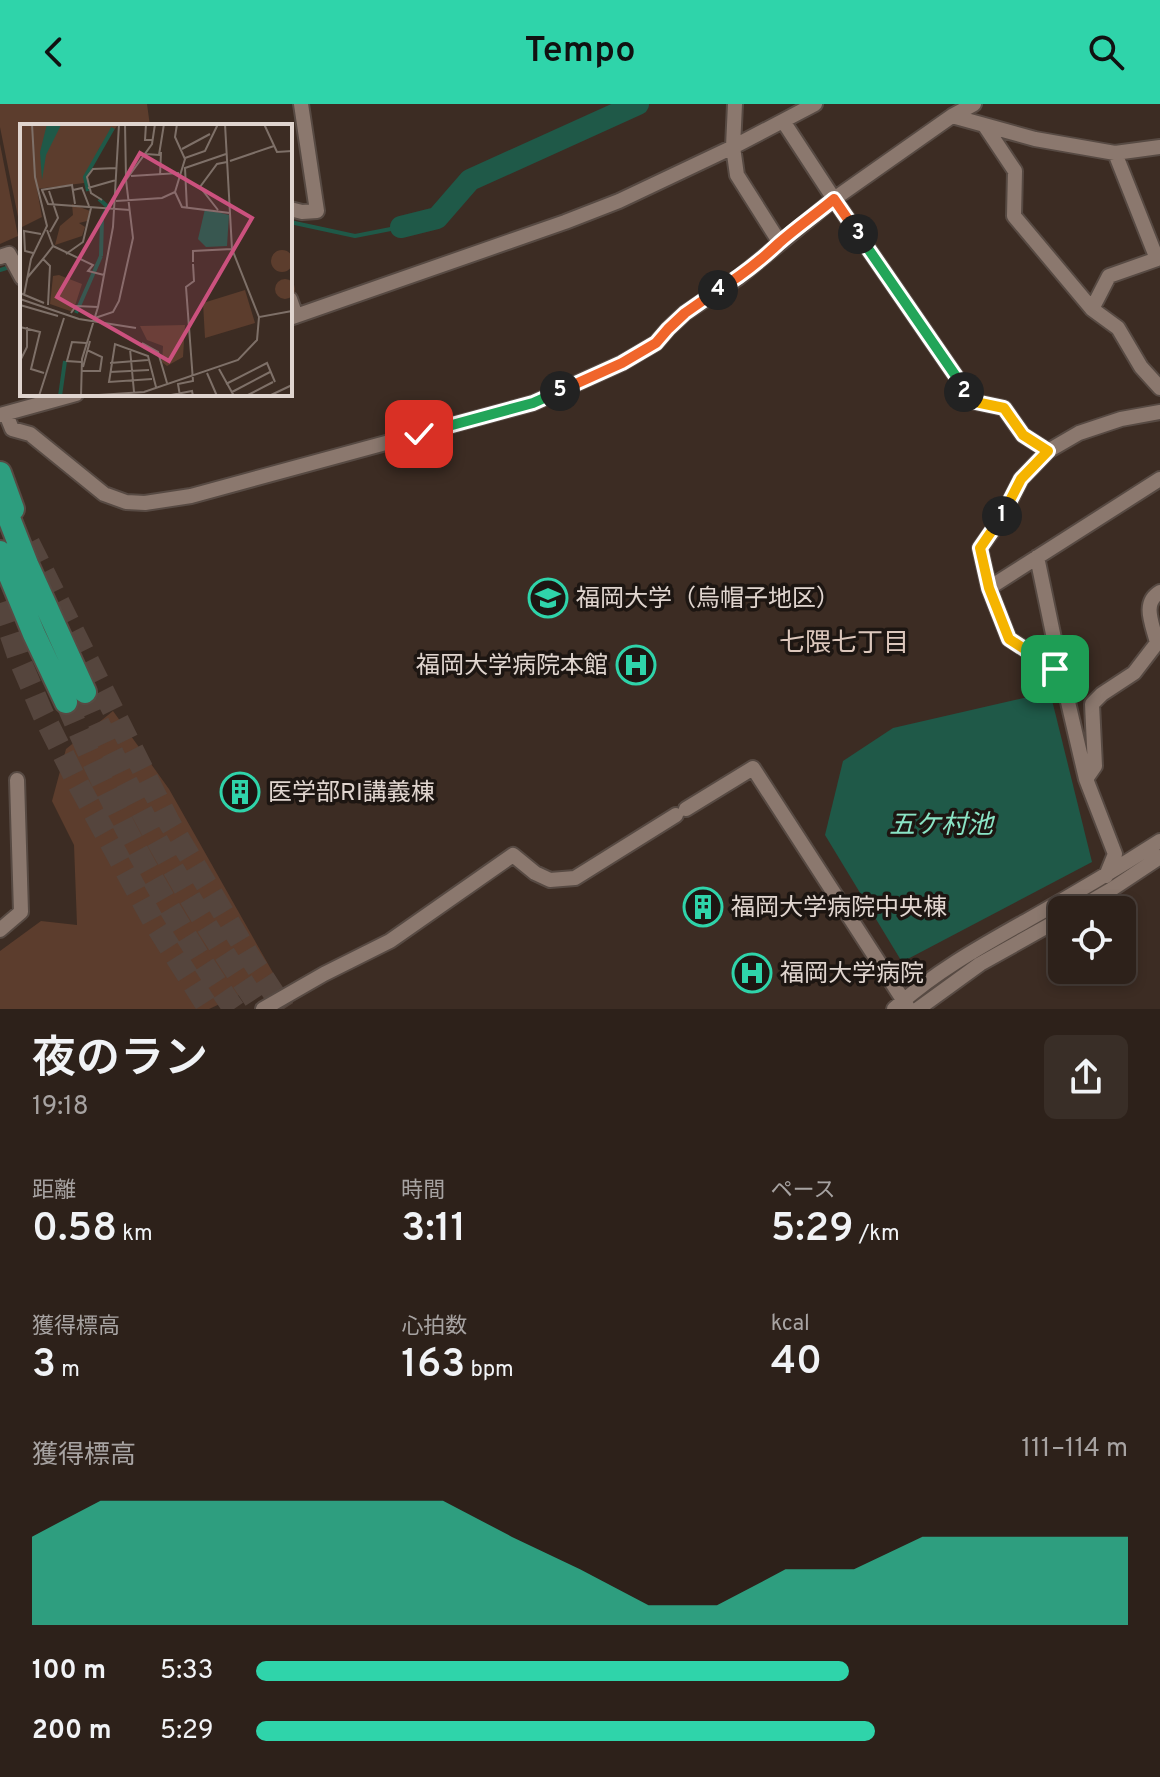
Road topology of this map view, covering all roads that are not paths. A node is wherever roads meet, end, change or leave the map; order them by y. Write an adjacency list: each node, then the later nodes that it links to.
1 (301, 104): 12 (street)
2 (735, 104): 8 (street)
3 (815, 104): 6 (street)
4 (974, 104): 5 (street)
5 (952, 116): 7 (street); 11 (street)
6 (783, 121): 8 (street); 11 (street)
7 (985, 126): 10 (street); 15 (street)
8 (733, 147): 13 (street); 16 (street)
9 (1160, 147): 10 (street)
10 (1115, 153): 14 (street)
11 (834, 199): 13 (street); 21 (street)
12 (292, 210)
13 (780, 243): 20 (street)
14 (1158, 259): 15 (street)
15 (1092, 309): 17 (street)
16 (293, 317)
17 (1160, 388)
18 (69, 396): 20 (street)
19 (1160, 412): 21 (street)
20 (3, 414)
21 (1048, 451): 28 (street)
22 (0, 473): 25 (highway)
23 (1160, 479): 27 (street)
24 (0, 495): 26 (highway)
25 (21, 528)
26 (0, 552)
27 (1037, 557): 28 (street); 30 (street)
28 (989, 588): 30 (street)
29 (1160, 592): 31 (street)
30 (1061, 672): 31 (street)
31 (1086, 779): 35 (street)
32 (17, 780): 38 (street)
33 (1160, 841): 35 (street)
34 (1160, 857): 36 (street)
35 (1106, 876): 39 (street)
36 (1100, 896)
37 (1048, 926): 41 (street)
38 (0, 930)
39 (902, 1006): 40 (street)
40 (263, 1009)
41 (918, 1009)

